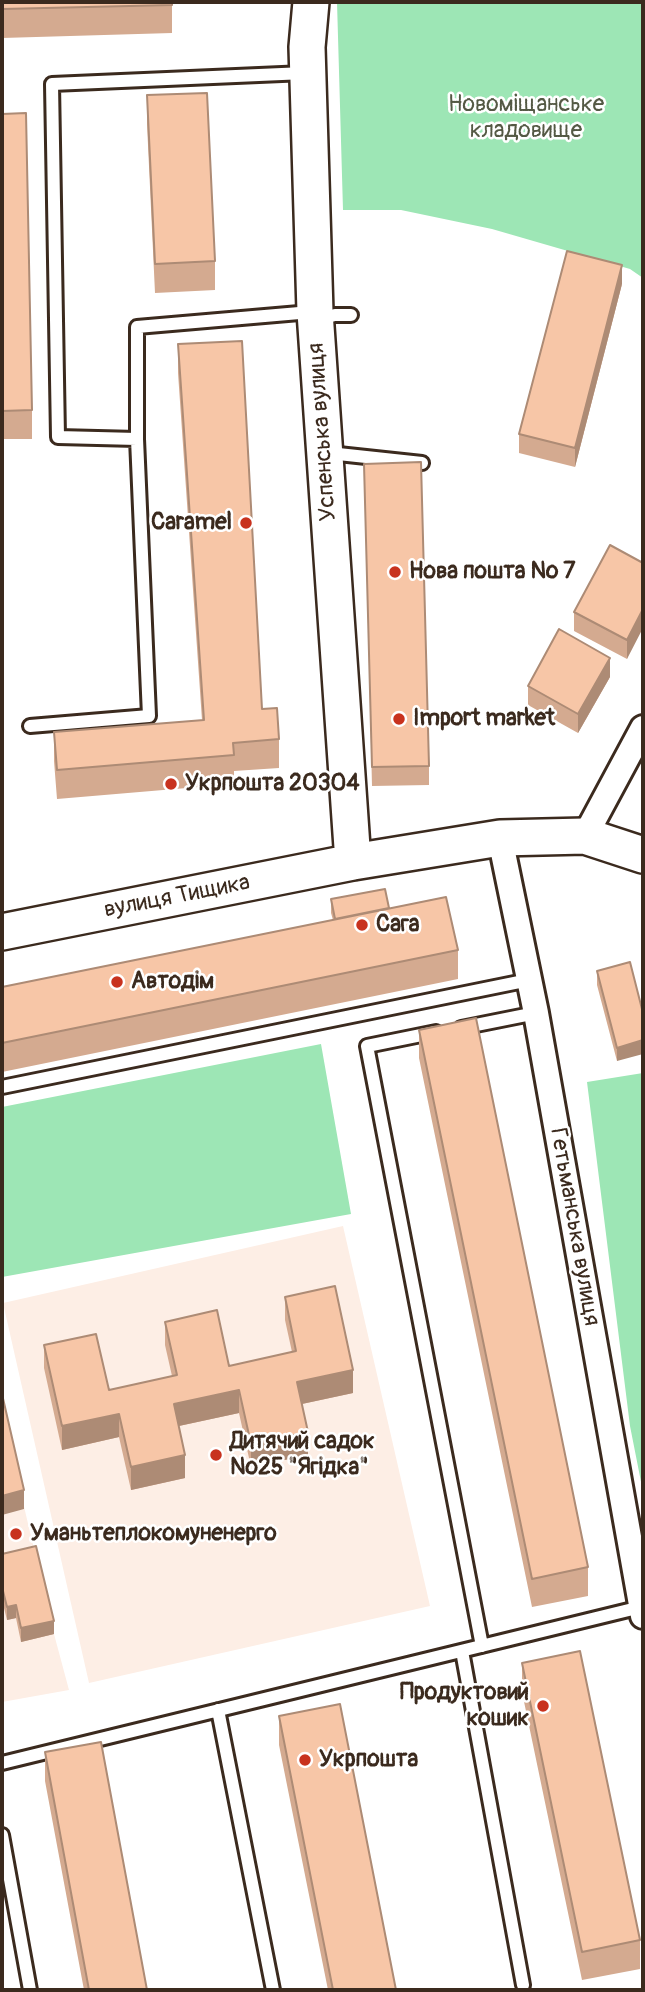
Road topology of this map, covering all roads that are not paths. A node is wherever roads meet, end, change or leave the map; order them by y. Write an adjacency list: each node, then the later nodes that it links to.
1 (312, 2): 2 (street, Успенська вулиця)
2 (308, 73): 4 (street, Успенська вулиця); 5 (lane)
3 (351, 315): 4 (lane)
4 (315, 316): 5 (lane); 6 (street, Успенська вулиця)
5 (137, 439): 8 (lane)
6 (325, 453): 7 (lane); 13 (street, Успенська вулиця)
7 (422, 463)
8 (30, 726)
9 (643, 728): 10 (street)
10 (584, 836): 11 (street, вулиця Тищика); 12 (street, вулиця Тищика)
11 (500, 838): 13 (street, вулиця Тищика); 15 (street, Гетьманська вулиця)
12 (643, 855)
13 (353, 862): 14 (street, вулиця Тищика)
14 (2, 932)
15 (529, 980): 16 (street, Гетьманська вулиця); 17 (lane)
16 (536, 1013): 18 (street, Гетьманська вулиця); 19 (lane)
17 (2, 1087)
18 (642, 1612): 19 (lane)
19 (482, 1646): 20 (lane)
20 (462, 1651): 21 (lane); 24 (lane)
21 (219, 1710): 22 (lane); 26 (lane)
22 (2, 1763)
23 (2, 1835): 25 (lane)
24 (523, 1985)
25 (30, 1990)
26 (273, 1990)

